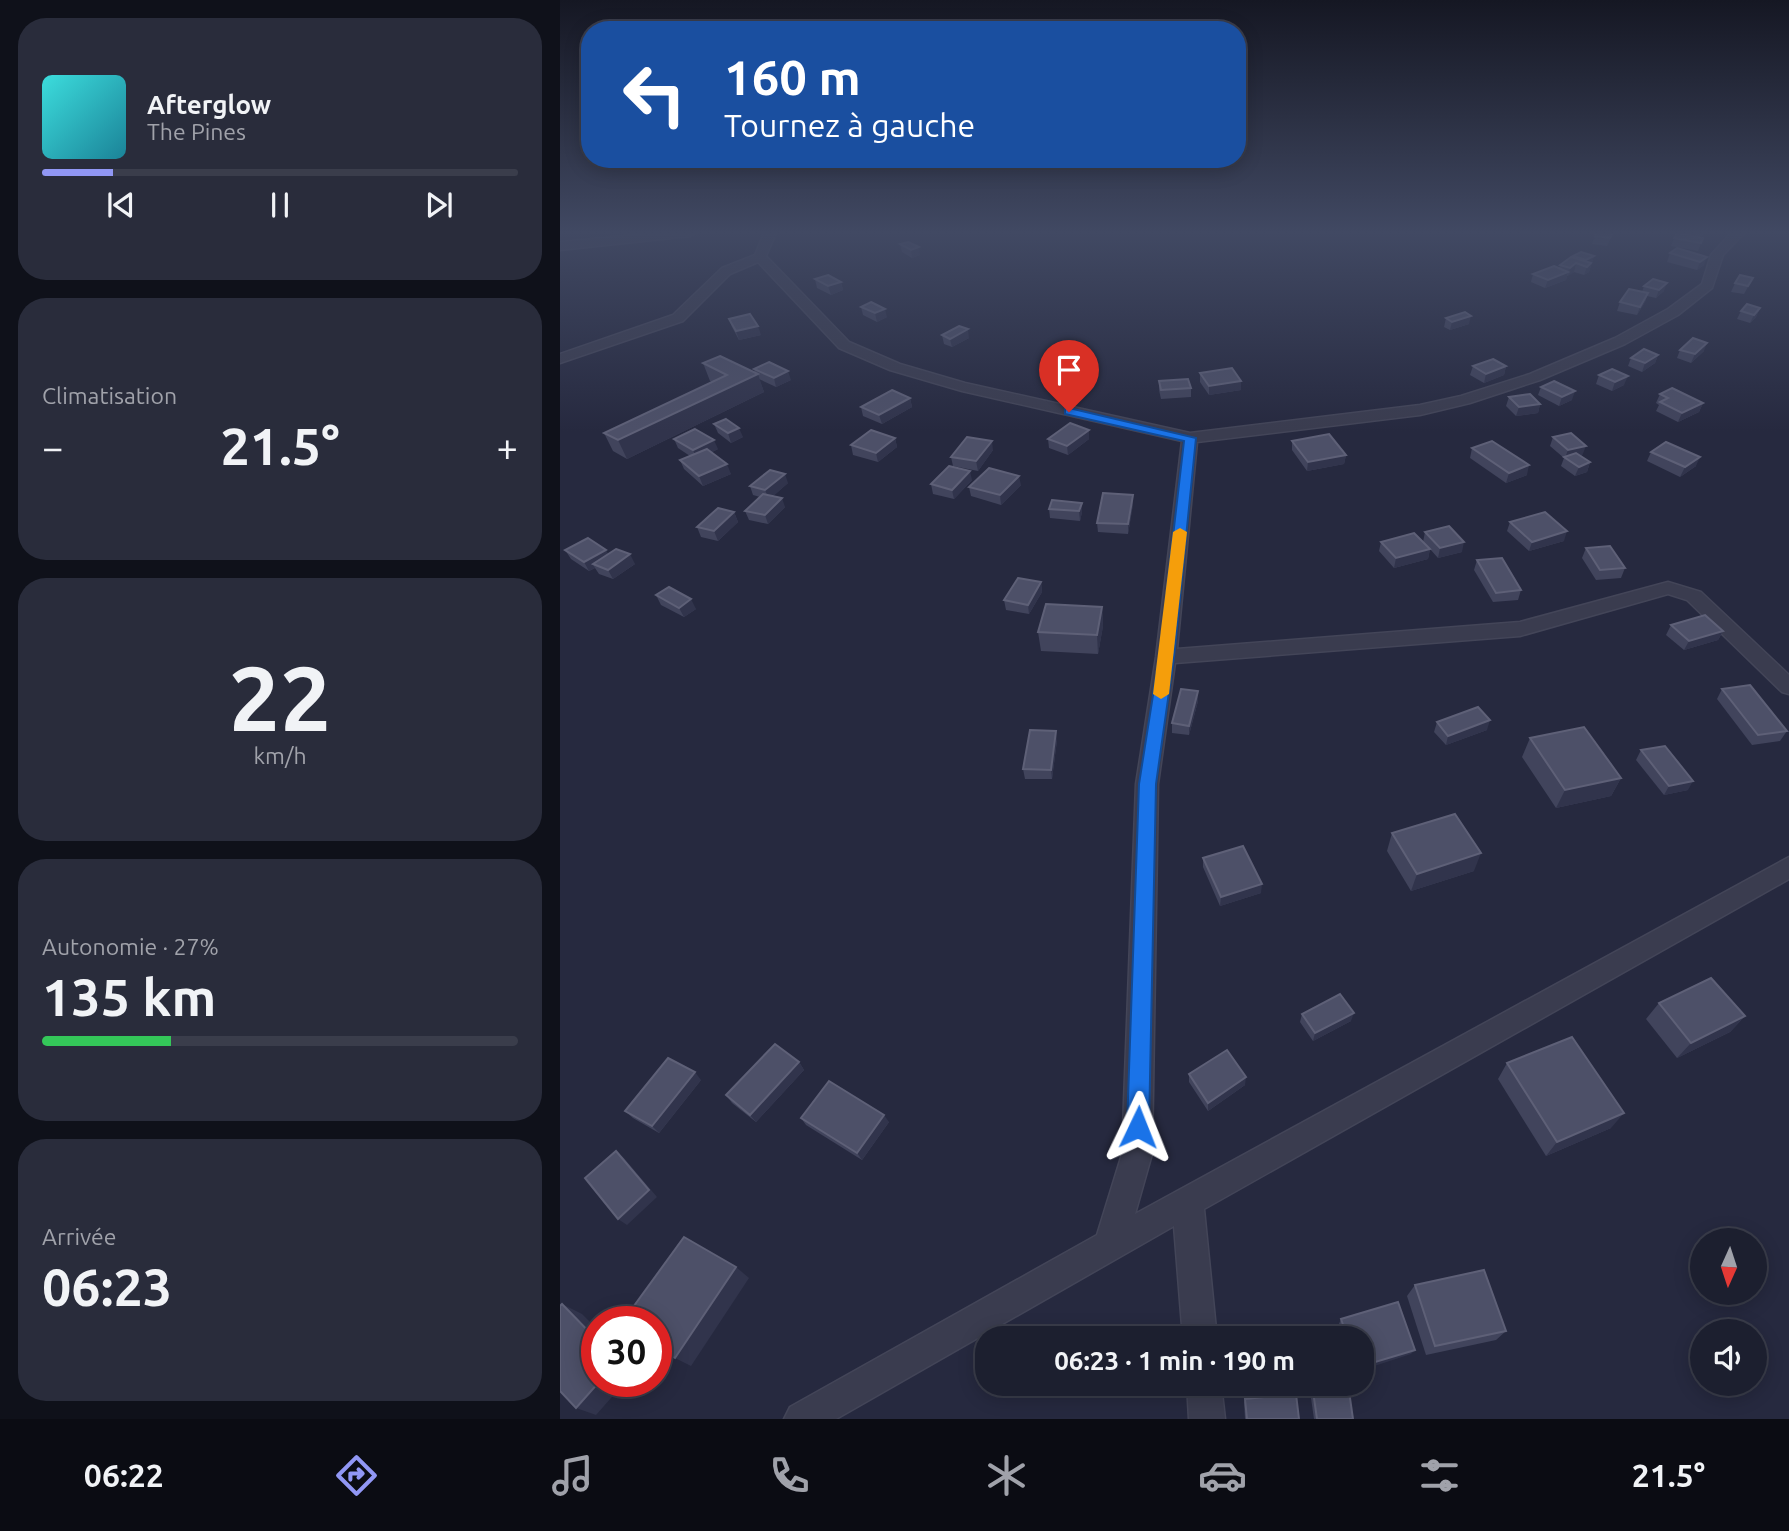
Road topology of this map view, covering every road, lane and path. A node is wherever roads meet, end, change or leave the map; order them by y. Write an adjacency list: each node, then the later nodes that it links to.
1 (697, 299): 4 (street)
2 (800, 299): 5 (street)
3 (1690, 299): 5 (street)
4 (560, 359)
5 (1190, 438): 6 (street)
6 (1166, 657): 7 (street); 10 (street)
7 (1789, 687)
8 (1789, 867): 9 (street)
9 (1188, 1202): 10 (street); 11 (street)
10 (1110, 1245): 13 (street)
11 (1199, 1326)
12 (1205, 1396): 14 (street)
13 (802, 1419)
14 (1207, 1419)

